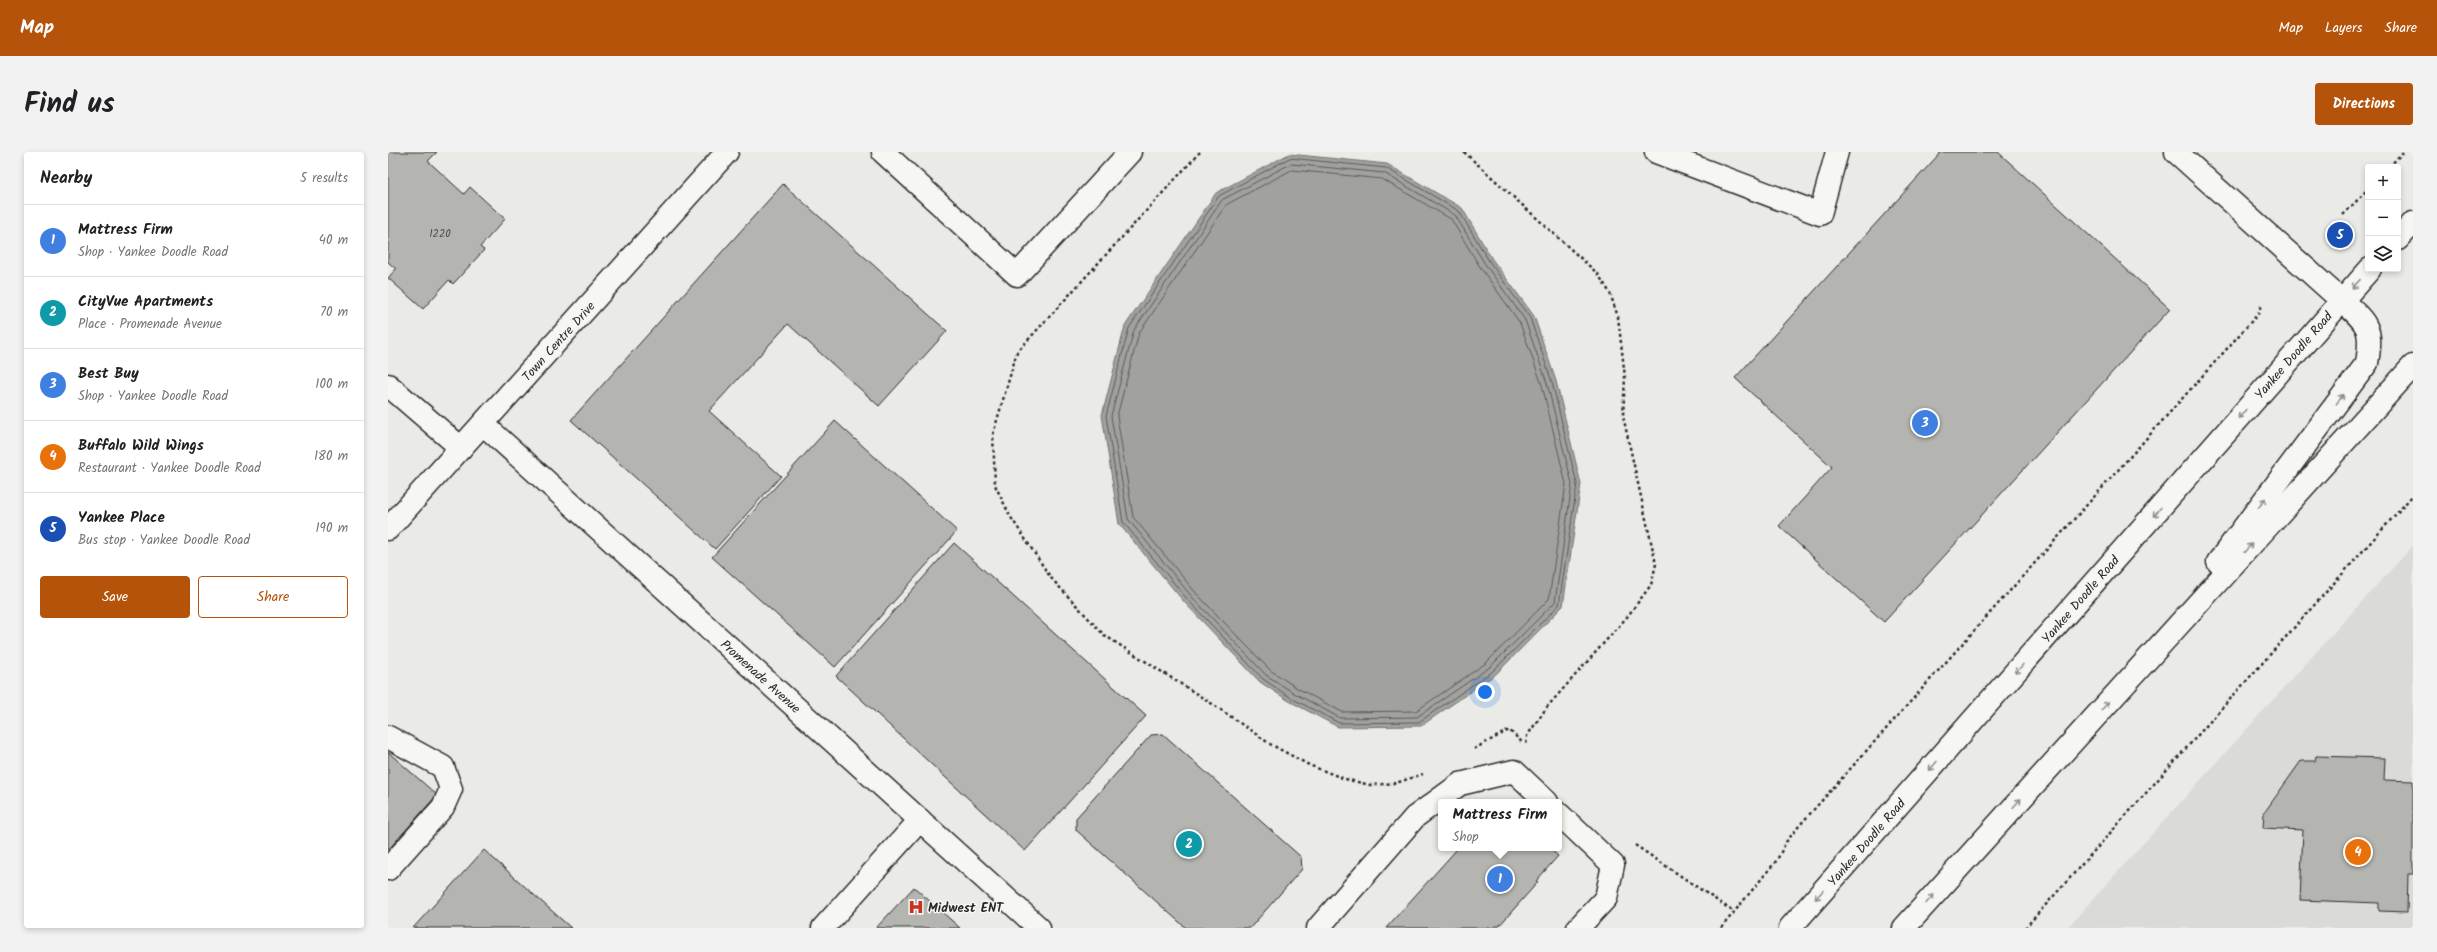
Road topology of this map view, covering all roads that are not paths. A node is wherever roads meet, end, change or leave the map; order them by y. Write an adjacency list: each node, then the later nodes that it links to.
1 (727, 152): 13 (main road, Town Centre Drive)
2 (883, 152): 3 (main road)
3 (1130, 152)
4 (1656, 152): 5 (main road)
5 (1837, 152)
6 (2176, 152): 10 (main road)
7 (2413, 223): 8 (main road)
8 (2401, 236)
9 (2367, 272): 10 (main road, Yankee Doodle Road, one-way to 10)
10 (2341, 300): 16 (main road, one-way to 10); 28 (main road, Yankee Doodle Road, one-way to 28)
11 (2413, 366): 16 (main road, one-way to 11)
12 (388, 385): 14 (main road)
13 (483, 424): 14 (main road, Town Centre Drive); 22 (main road, Promenade Avenue)
14 (461, 448): 15 (main road, Town Centre Drive)
15 (388, 529)
16 (2138, 669): 29 (main road, one-way to 16)
17 (388, 737): 23 (main road)
18 (1440, 799): 19 (main road)
19 (1543, 799)
20 (1438, 800): 26 (main road)
21 (1562, 817): 27 (main road)
22 (920, 820): 24 (main road); 25 (main road, Promenade Avenue)
23 (388, 869)
24 (822, 928)
25 (1038, 928)
26 (1318, 928)
27 (1578, 928)
28 (1790, 928)
29 (1904, 928)

